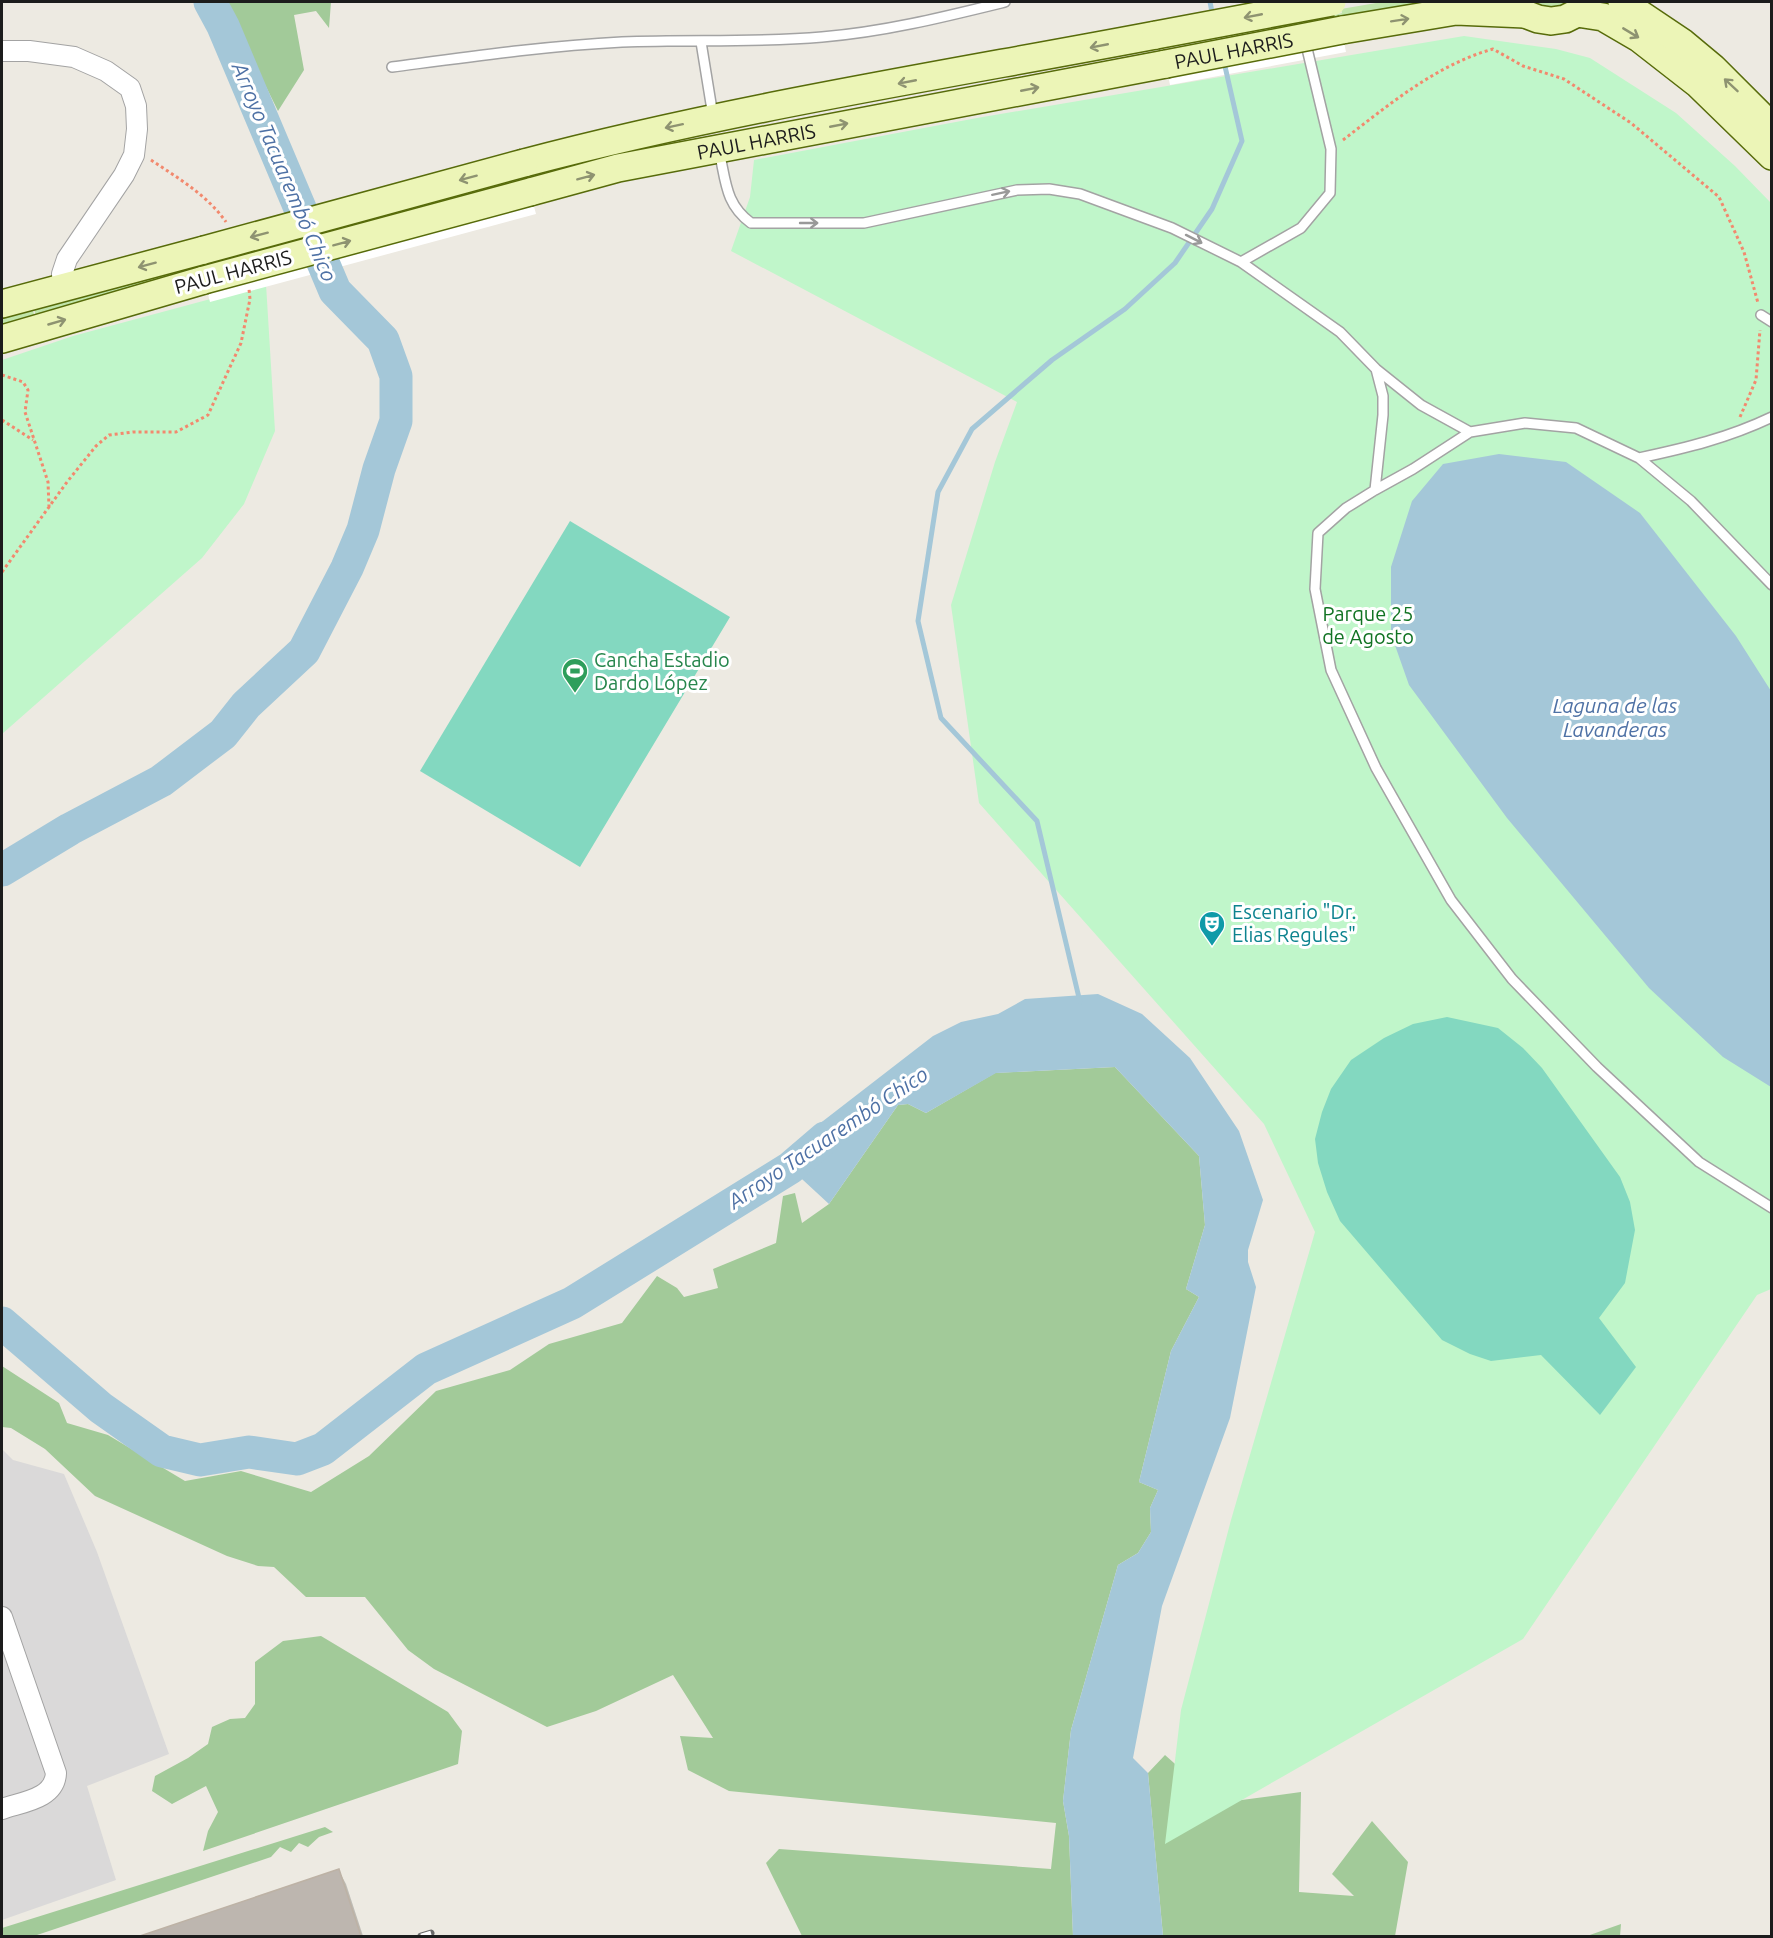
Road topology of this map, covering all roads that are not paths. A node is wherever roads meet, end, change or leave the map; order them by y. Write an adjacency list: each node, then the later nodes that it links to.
1 (1005, 2): 7 (lane)
2 (1296, 2): 14 (lane)
3 (1332, 2): 10 (main road, PAUL HARRIS, one-way to 10, bridge)
4 (1622, 2): 11 (main road, one-way to 4)
5 (1582, 7): 6 (main road, PAUL HARRIS); 13 (main road, one-way to 13)
6 (1520, 8): 12 (main road, PAUL HARRIS, one-way to 6, bridge)
7 (701, 42): 9 (lane); 10 (lane)
8 (2, 51): 15 (street)
9 (392, 67)
10 (713, 118): 12 (main road); 15 (main road, PAUL HARRIS, one-way to 15, bridge)
11 (1772, 127)
12 (718, 148): 14 (lane, one-way to 14); 19 (main road, PAUL HARRIS, one-way to 12, bridge)
13 (1771, 154)
14 (1241, 262): 20 (lane)
15 (63, 288): 16 (main road, PAUL HARRIS)
16 (2, 304)
17 (1761, 315): 18 (lane)
18 (1772, 322)
19 (2, 339)
20 (1376, 369): 22 (lane); 24 (lane)
21 (1772, 417): 23 (lane)
22 (1470, 432): 23 (lane); 24 (lane)
23 (1639, 458): 25 (lane)
24 (1375, 490): 26 (lane)
25 (1772, 585)
26 (1772, 1208)
27 (2, 1617): 28 (street)
28 (2, 1809)

